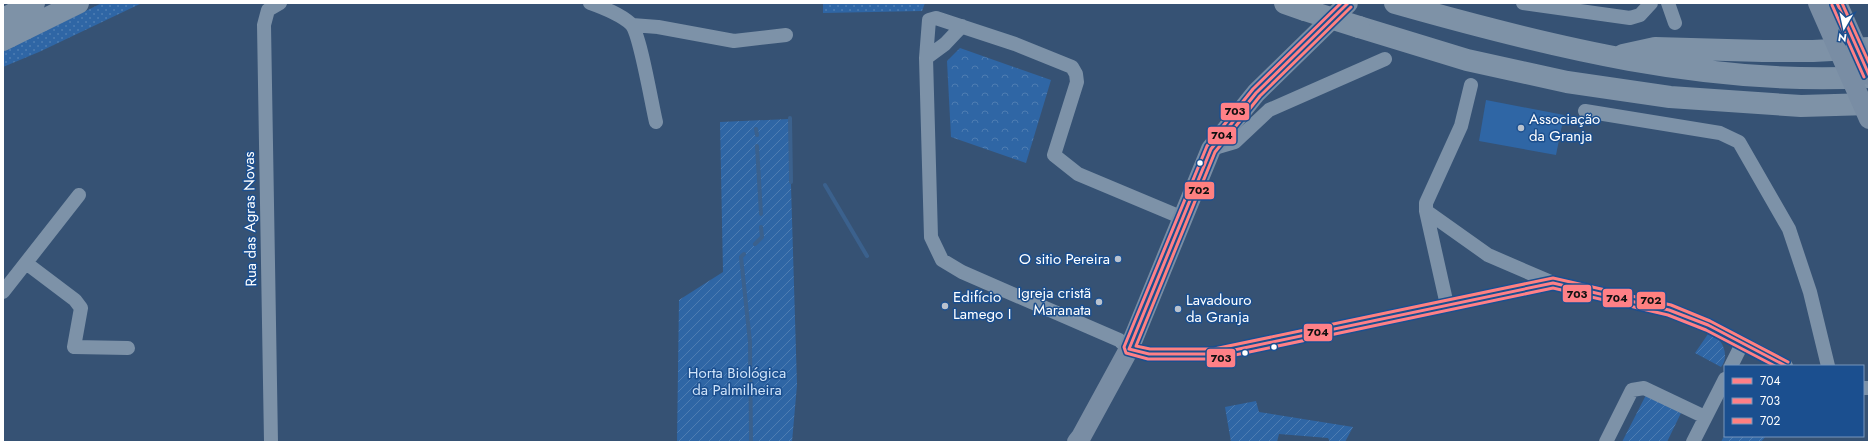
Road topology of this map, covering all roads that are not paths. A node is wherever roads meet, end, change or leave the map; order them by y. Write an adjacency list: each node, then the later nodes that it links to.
1 (34, 3): 13 (highway)
2 (78, 3): 18 (highway)
3 (280, 3): 45 (street, Rua das Agras Novas)
4 (590, 3): 15 (street)
5 (1348, 3): 29 (street)
6 (1395, 3): 21 (highway)
7 (1523, 3): 8 (street)
8 (1651, 3)
9 (1668, 3): 14 (street)
10 (1818, 3): 27 (street, bridge)
11 (1837, 3): 23 (street, bridge)
12 (1295, 6): 25 (highway, bridge)
13 (3, 20)
14 (1675, 23)
15 (632, 25): 17 (street); 28 (street)
16 (962, 26): 20 (street); 20 (street); 32 (street)
17 (786, 35)
18 (3, 40)
19 (1869, 48): 21 (highway)
20 (926, 58): 39 (street)
21 (1613, 58): 23 (highway)
22 (1385, 59): 29 (street)
23 (1869, 76)
24 (1471, 85): 31 (street)
25 (1869, 104)
26 (1585, 111): 42 (street)
27 (1869, 118)
28 (656, 122)
29 (1211, 149): 32 (street)
30 (79, 195): 33 (street)
31 (1426, 212): 34 (street); 36 (street)
32 (1183, 218): 39 (street)
33 (26, 263): 35 (street); 38 (street)
34 (1554, 283): 36 (street); 37 (street)
35 (3, 292)
36 (1447, 305): 39 (street)
37 (1742, 344): 40 (street); 41 (street)
38 (128, 348)
39 (1129, 349): 46 (street)
40 (1732, 365)
41 (1784, 365)
42 (1828, 365)
43 (1724, 381): 44 (street)
44 (1705, 418): 47 (street); 48 (street)
45 (271, 442)
46 (1077, 442)
47 (1606, 442)
48 (1693, 442)

